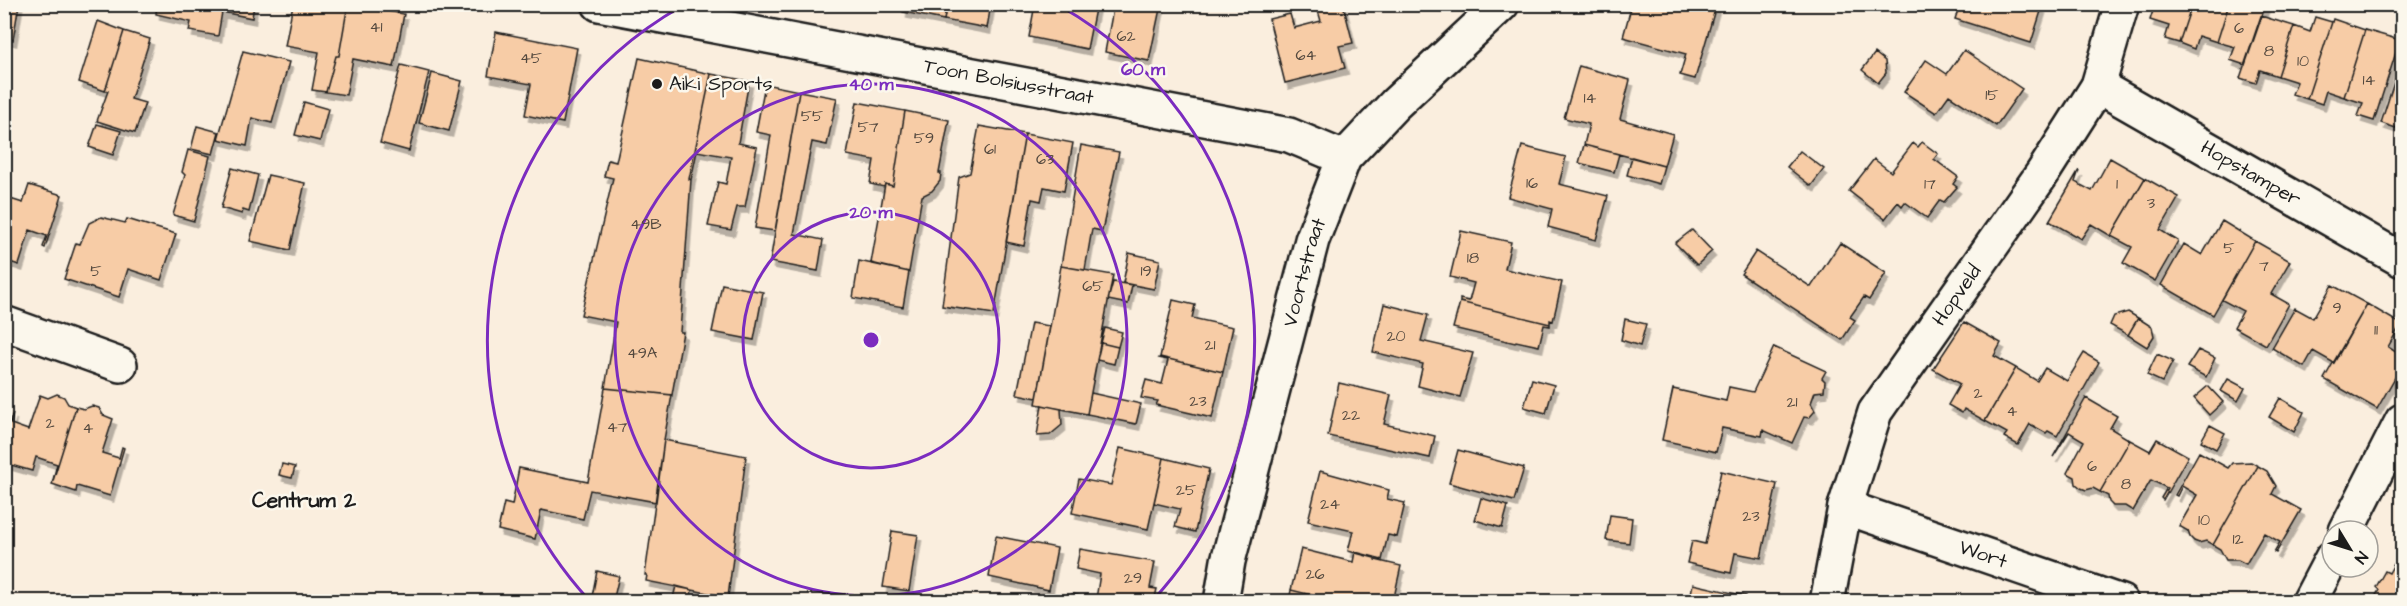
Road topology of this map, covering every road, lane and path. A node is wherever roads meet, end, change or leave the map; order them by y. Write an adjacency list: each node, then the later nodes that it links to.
1 (599, 4): 5 (street, Toon Bolsiusstraat)
2 (1502, 4): 5 (street, Voortstraat)
3 (2122, 4): 4 (street, Hopveld)
4 (2098, 86): 6 (street, Hopstamper); 10 (street, Hopveld)
5 (1344, 158): 13 (street, Voortstraat)
6 (2403, 260)
7 (4, 323): 8 (street)
8 (120, 365)
9 (2403, 422): 11 (street)
10 (1845, 507): 14 (street, Hopveld); 15 (street, Wort)
11 (2352, 519)
12 (2321, 579): 16 (street)
13 (1221, 602)
14 (1827, 602)
15 (2121, 602)
16 (2309, 602)

